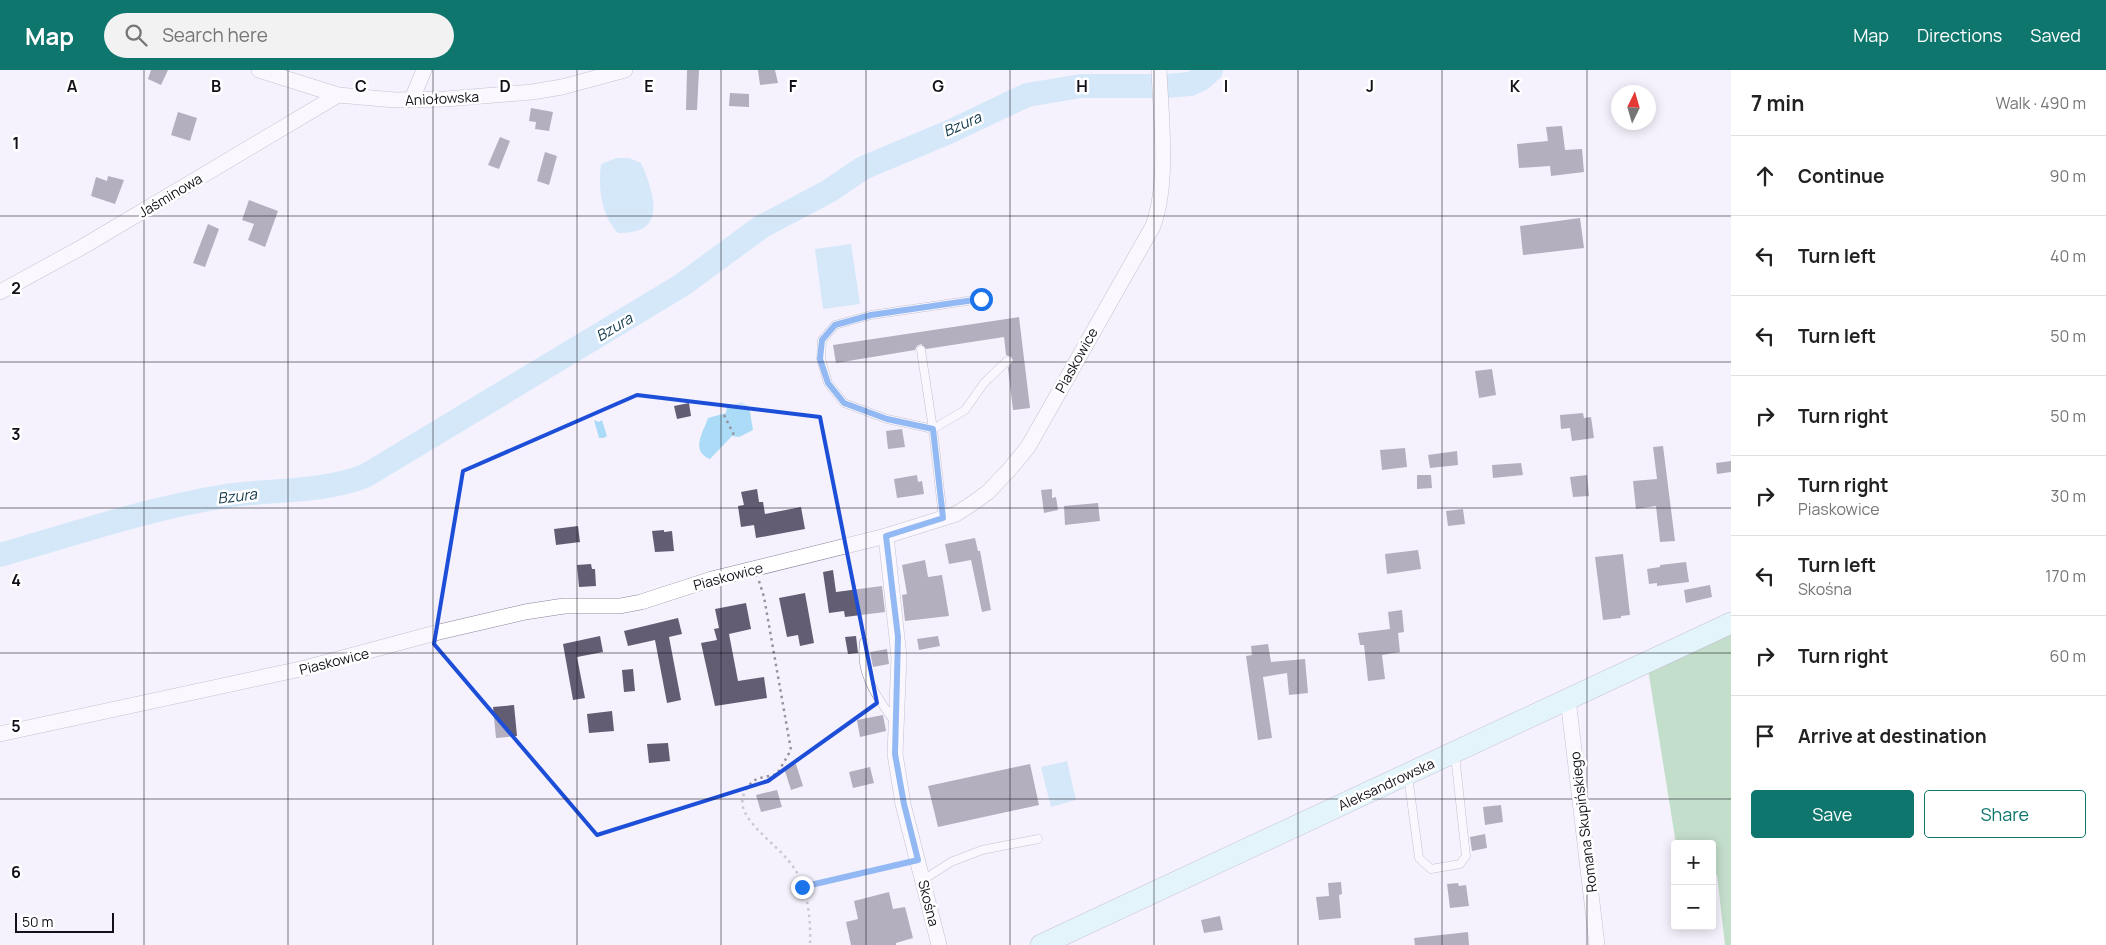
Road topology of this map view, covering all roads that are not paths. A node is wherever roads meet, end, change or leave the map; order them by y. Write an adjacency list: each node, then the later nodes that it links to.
1 (259, 70): 5 (street, Aniołowska)
2 (424, 70): 6 (street)
3 (625, 70): 6 (street, Aniołowska)
4 (1159, 73): 12 (street, Piaskowice)
5 (338, 95): 6 (street, Aniołowska); 7 (street, Jaśminowa)
6 (412, 100)
7 (0, 292)
8 (981, 299): 11 (lane)
9 (921, 350): 11 (lane)
10 (1007, 362): 11 (lane)
11 (933, 429): 12 (lane)
12 (943, 518): 13 (street, Piaskowice)
13 (886, 536): 17 (street, Skośna); 18 (street, Piaskowice)
14 (1731, 623): 16 (main road, Aleksandrowska)
15 (864, 642): 17 (lane)
16 (1568, 699): 19 (main road, Aleksandrowska); 25 (street, Romana Skupińskiego)
17 (895, 723): 22 (street, Skośna)
18 (0, 734)
19 (1455, 753): 20 (main road, Aleksandrowska); 20 (lane)
20 (1408, 774): 24 (main road, Aleksandrowska)
21 (1038, 839): 22 (lane)
22 (923, 880): 23 (street, Skośna)
23 (939, 945)
24 (1041, 945)
25 (1597, 945)

